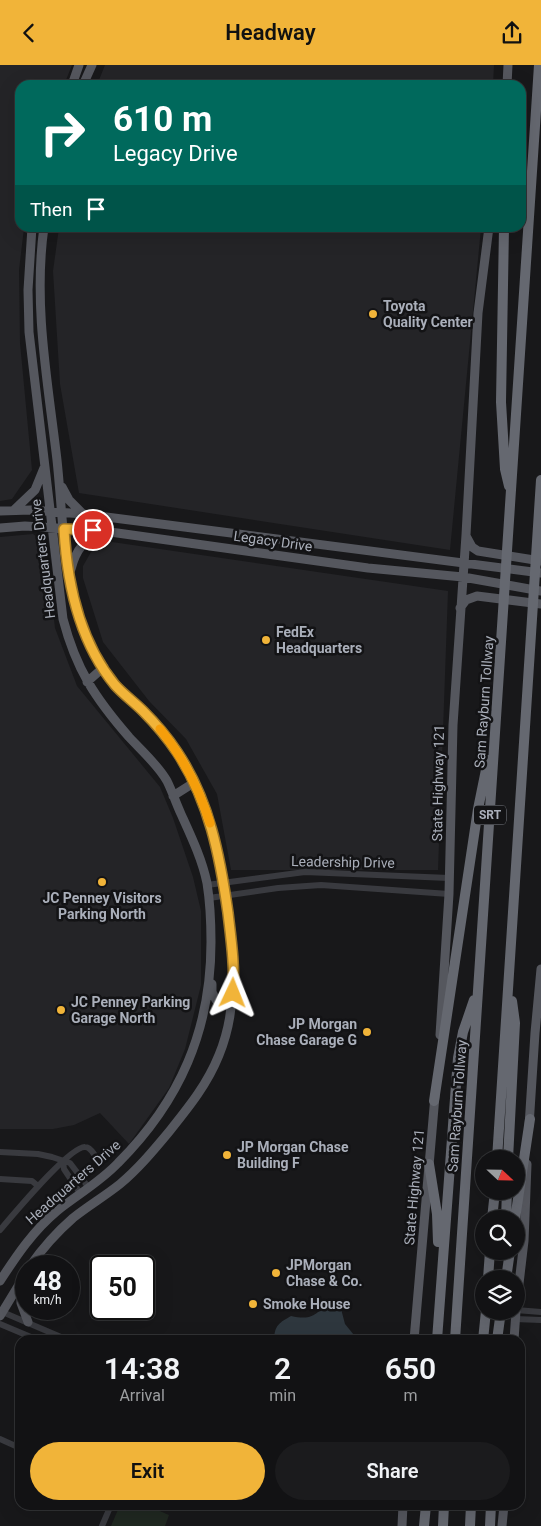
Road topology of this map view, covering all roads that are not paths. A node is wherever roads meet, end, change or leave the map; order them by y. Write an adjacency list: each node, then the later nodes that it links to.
1 (80, 65): 5 (main road)
2 (92, 65): 6 (main road)
3 (508, 65): 7 (main road)
4 (539, 65): 15 (highway, Sam Rayburn Tollway / SRT)
5 (74, 80)
6 (86, 80)
7 (507, 80)
8 (32, 232): 12 (main road, Headquarters Drive)
9 (44, 232): 13 (main road, Headquarters Drive)
10 (488, 232): 26 (main road, State Highway 121)
11 (504, 232): 15 (highway)
12 (45, 463): 17 (main road); 19 (main road, Headquarters Drive)
13 (58, 475): 20 (main road, Headquarters Drive); 21 (main road)
14 (541, 480): 16 (highway, SRT)
15 (511, 496): 37 (highway, Sam Rayburn Tollway / SRT)
16 (540, 508): 48 (highway, SRT)
17 (14, 510): 18 (main road, Legacy Drive); 19 (main road, Legacy Drive)
18 (0, 511)
19 (51, 511): 20 (main road, Legacy Drive); 23 (main road, Headquarters Drive)
20 (62, 512): 21 (main road, Legacy Drive); 24 (main road, Headquarters Drive)
21 (84, 514): 28 (main road, Legacy Drive)
22 (0, 528): 23 (main road, Legacy Drive)
23 (53, 528): 24 (main road, Legacy Drive); 36 (main road, Headquarters Drive)
24 (64, 529): 25 (main road, Legacy Drive); 30 (main road, Headquarters Drive)
25 (112, 533): 30 (main road); 31 (main road, Legacy Drive)
26 (466, 535): 27 (main road); 28 (main road, State Highway 121)
27 (541, 561)
28 (464, 562): 29 (main road, Legacy Drive); 31 (main road, State Highway 121)
29 (541, 573)
30 (70, 574): 35 (main road, Headquarters Drive)
31 (463, 577): 32 (main road, Legacy Drive); 34 (main road, State Highway 121)
32 (541, 591)
33 (541, 604): 34 (main road)
34 (460, 608): 40 (main road, State Highway 121)
35 (104, 667): 36 (main road); 38 (main road, Headquarters Drive)
36 (87, 682): 39 (main road, Headquarters Drive)
37 (496, 719): 49 (highway, Sam Rayburn Tollway / SRT); 51 (highway)
38 (195, 782): 39 (main road); 41 (main road, Headquarters Drive)
39 (173, 796): 42 (main road, Headquarters Drive)
40 (449, 878): 41 (street, Leadership Drive); 43 (main road, State Highway 121)
41 (223, 882): 42 (street, Leadership Drive); 44 (main road, Headquarters Drive)
42 (207, 885): 45 (main road, Headquarters Drive)
43 (449, 894): 44 (street, Leadership Drive); 51 (main road, State Highway 121)
44 (225, 895): 45 (street, Leadership Drive); 50 (main road, Headquarters Drive)
45 (209, 898): 46 (main road, Headquarters Drive)
46 (211, 956): 50 (main road); 53 (main road, Headquarters Drive)
47 (541, 969): 52 (main road)
48 (509, 973): 55 (highway, SRT); 56 (highway)
49 (479, 987): 88 (highway); 90 (highway, Sam Rayburn Tollway / SRT)
50 (232, 1005): 57 (main road, Headquarters Drive)
51 (434, 1101): 61 (main road, State Highway 121)
52 (530, 1119): 67 (highway); 70 (main road)
53 (143, 1136): 54 (main road, Headquarters Drive); 57 (main road)
54 (136, 1144): 57 (main road); 64 (main road, Headquarters Drive)
55 (498, 1150)
56 (508, 1150)
57 (153, 1151): 66 (main road, Headquarters Drive)
58 (0, 1152): 60 (street)
59 (94, 1154): 60 (street)
60 (63, 1161): 63 (street); 64 (street); 65 (street)
61 (429, 1164): 87 (main road, State Highway 121); 89 (highway)
62 (0, 1179): 63 (street)
63 (38, 1186): 68 (street)
64 (89, 1188): 65 (main road, Headquarters Drive); 66 (main road)
65 (80, 1193): 66 (main road); 71 (main road, Headquarters Drive)
66 (92, 1204): 69 (main road, Headquarters Drive)
67 (516, 1210)
68 (0, 1230)
69 (39, 1255)
70 (521, 1270)
71 (0, 1281)
72 (15, 1291): 75 (main road)
73 (525, 1312): 74 (street)
74 (541, 1312)
75 (1, 1313): 83 (street)
76 (525, 1315): 82 (street)
77 (27, 1320): 83 (main road)
78 (485, 1320): 91 (highway)
79 (500, 1320): 92 (highway)
80 (502, 1320): 93 (highway)
81 (515, 1320): 94 (main road)
82 (541, 1320)
83 (28, 1323): 86 (street)
84 (0, 1324): 85 (street)
85 (26, 1335)
86 (56, 1335)
87 (414, 1335)
88 (437, 1335)
89 (442, 1335)
90 (455, 1335)
91 (484, 1335)
92 (498, 1335)
93 (502, 1335)
94 (514, 1335)
95 (0, 1439): 96 (street)
96 (15, 1446)
97 (109, 1510): 103 (street)
98 (403, 1510): 104 (main road)
99 (426, 1510): 105 (highway)
100 (444, 1510): 106 (highway)
101 (491, 1510): 107 (highway)
102 (504, 1510): 108 (main road)
103 (102, 1526)
104 (402, 1526)
105 (424, 1526)
106 (443, 1526)
107 (490, 1526)
108 (502, 1526)

